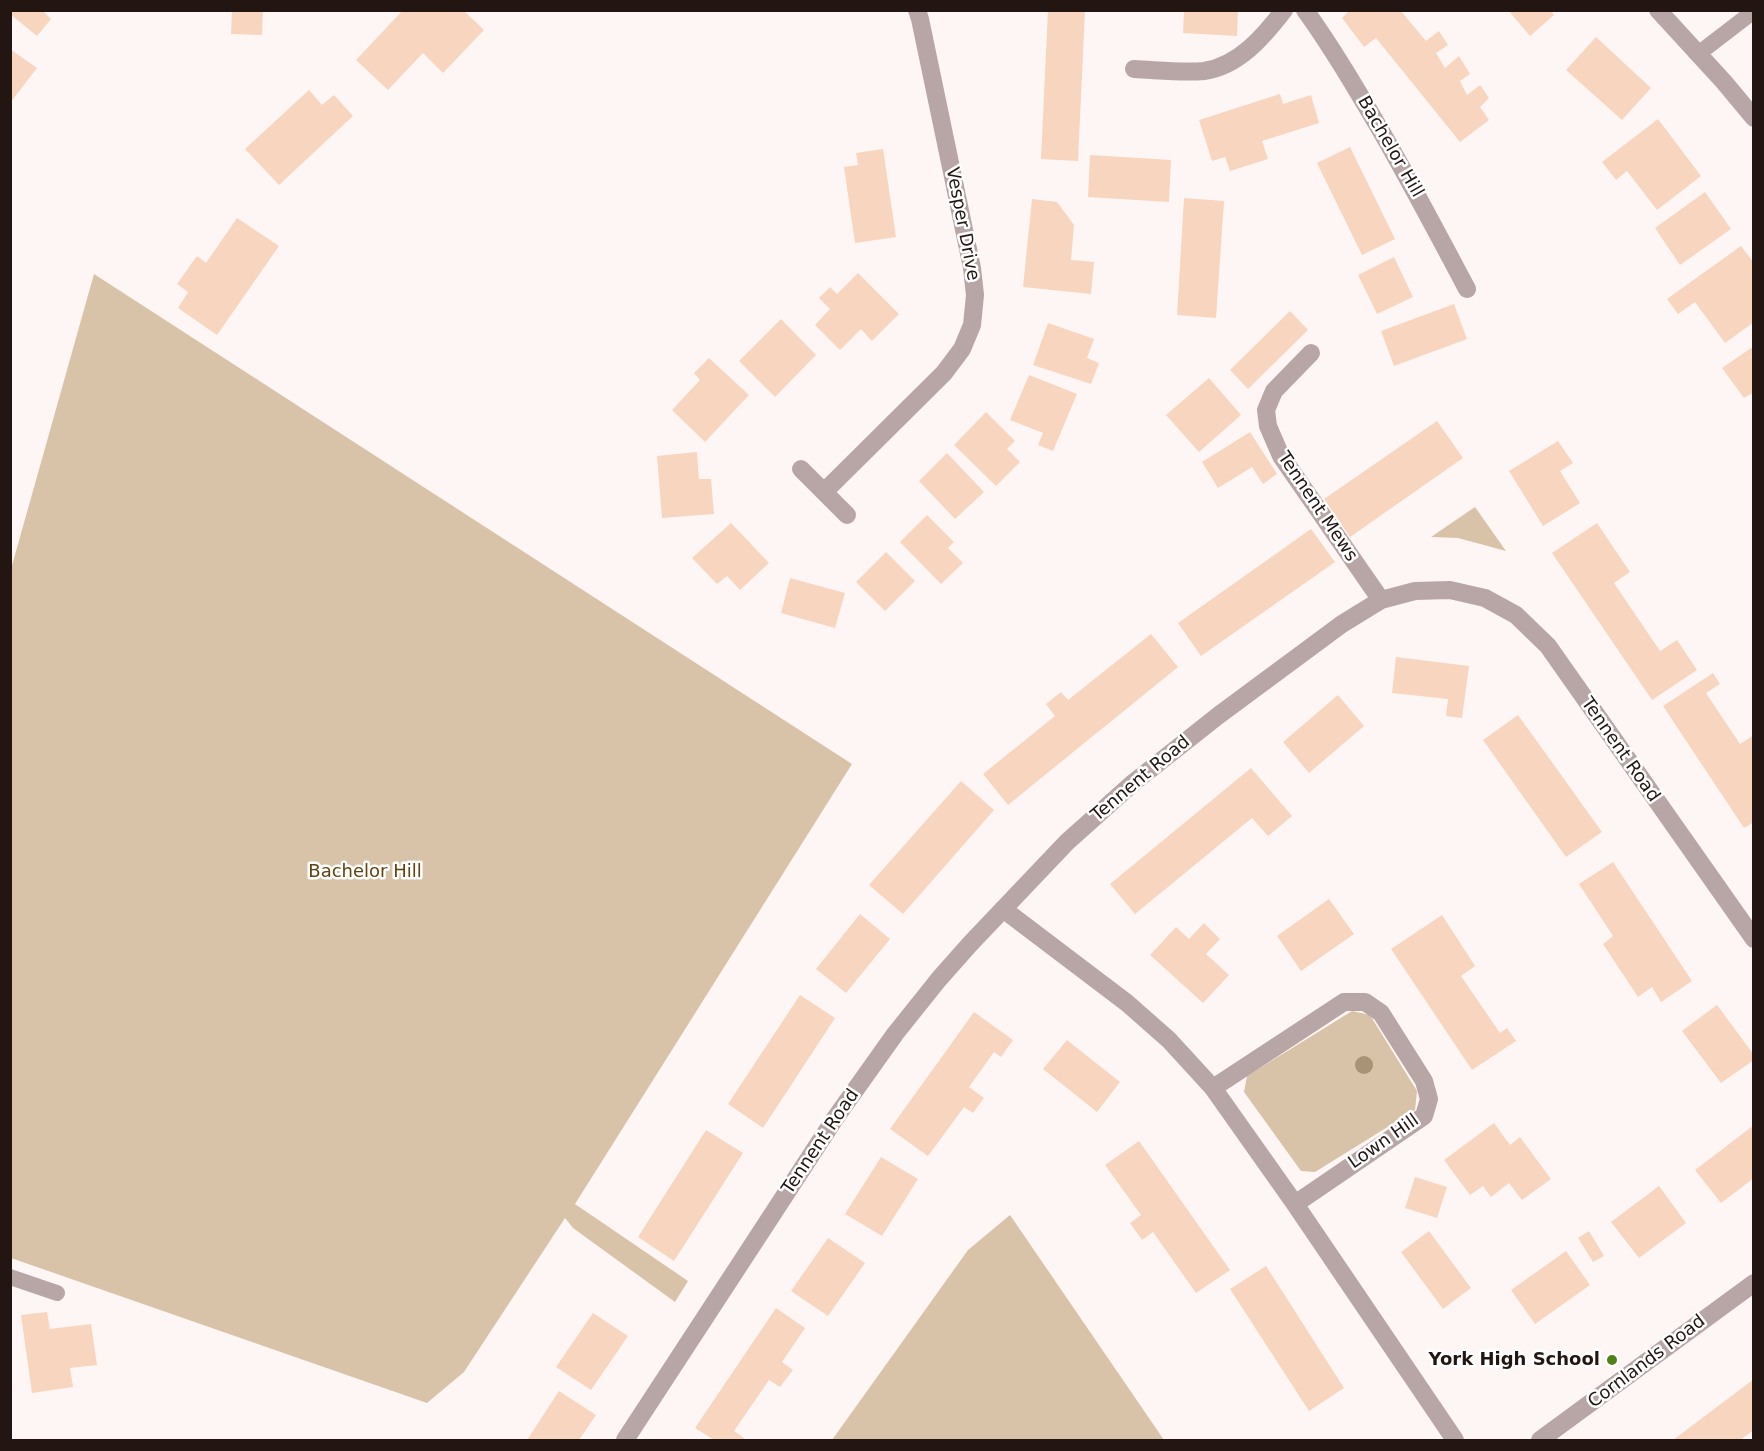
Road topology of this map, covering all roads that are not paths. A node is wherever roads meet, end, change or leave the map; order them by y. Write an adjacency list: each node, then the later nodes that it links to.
1 (917, 10): 12 (street, Vesper Drive)
2 (1284, 10): 7 (street)
3 (1305, 10): 9 (street, Bachelor Hill)
4 (1658, 10): 6 (street)
5 (1754, 11): 6 (lane)
6 (1698, 54): 8 (street)
7 (1134, 69)
8 (1754, 118)
9 (1467, 289)
10 (1311, 353): 14 (street, Tennent Mews)
11 (801, 469): 12 (street)
12 (825, 491): 13 (street)
13 (847, 515)
14 (1381, 600): 15 (street, Tennent Road); 16 (street, Tennent Road)
15 (1003, 909): 17 (street); 22 (street, Tennent Road)
16 (1754, 939)
17 (1213, 1088): 18 (street); 18 (street, Lown Hill)
18 (1295, 1204): 23 (street)
19 (10, 1277): 21 (lane)
20 (1754, 1283): 24 (street, Cornlands Road)
21 (57, 1293)
22 (625, 1440)
23 (1455, 1440)
24 (1540, 1440)

